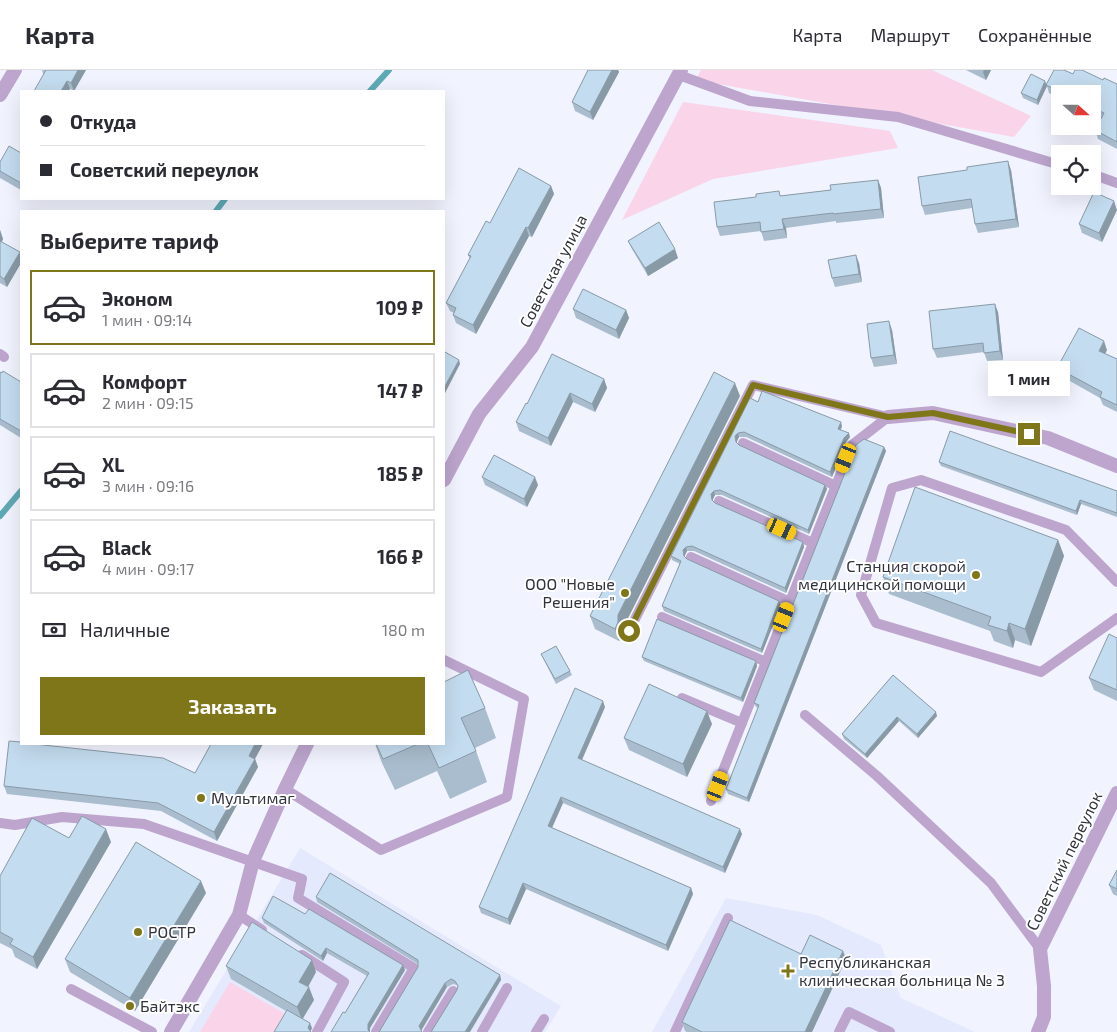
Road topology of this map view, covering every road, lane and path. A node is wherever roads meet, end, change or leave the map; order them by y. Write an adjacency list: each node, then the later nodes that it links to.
1 (15, 70): 3 (street)
2 (680, 72): 4 (lane); 10 (street, Советская улица)
3 (0, 95)
4 (1051, 162)
5 (1101, 177): 6 (lane)
6 (1117, 183)
7 (888, 417): 9 (street); 11 (lane); 19 (lane)
8 (743, 443): 11 (lane)
9 (1117, 466)
10 (445, 478)
11 (836, 486): 13 (lane)
12 (719, 501): 13 (lane)
13 (813, 543): 16 (lane)
14 (691, 557): 16 (lane)
15 (1117, 582): 18 (lane)
16 (790, 602): 21 (lane)
17 (662, 617): 21 (lane)
18 (1117, 618)
19 (629, 631)
20 (445, 660): 26 (lane)
21 (766, 662): 24 (lane)
22 (682, 698): 24 (lane)
23 (805, 715): 34 (lane)
24 (742, 723): 28 (lane)
25 (306, 745): 26 (street)
26 (284, 790): 30 (street)
27 (1117, 793): 34 (street, Советский переулок)
28 (711, 801)
29 (0, 823): 30 (lane)
30 (253, 861): 31 (street); 43 (lane)
31 (239, 915): 33 (lane); 41 (street)
32 (728, 918): 47 (lane)
33 (271, 936)
34 (1040, 949): 50 (street, Советский переулок)
35 (295, 951): 42 (lane)
36 (507, 988): 45 (lane)
37 (71, 989): 40 (lane)
38 (453, 991): 44 (lane)
39 (544, 1019): 46 (lane)
40 (152, 1032)
41 (171, 1032)
42 (317, 1032)
43 (376, 1032)
44 (428, 1032)
45 (482, 1032)
46 (536, 1032)
47 (675, 1032)
48 (839, 1032): 49 (lane)
49 (890, 1032)
50 (1038, 1032)

